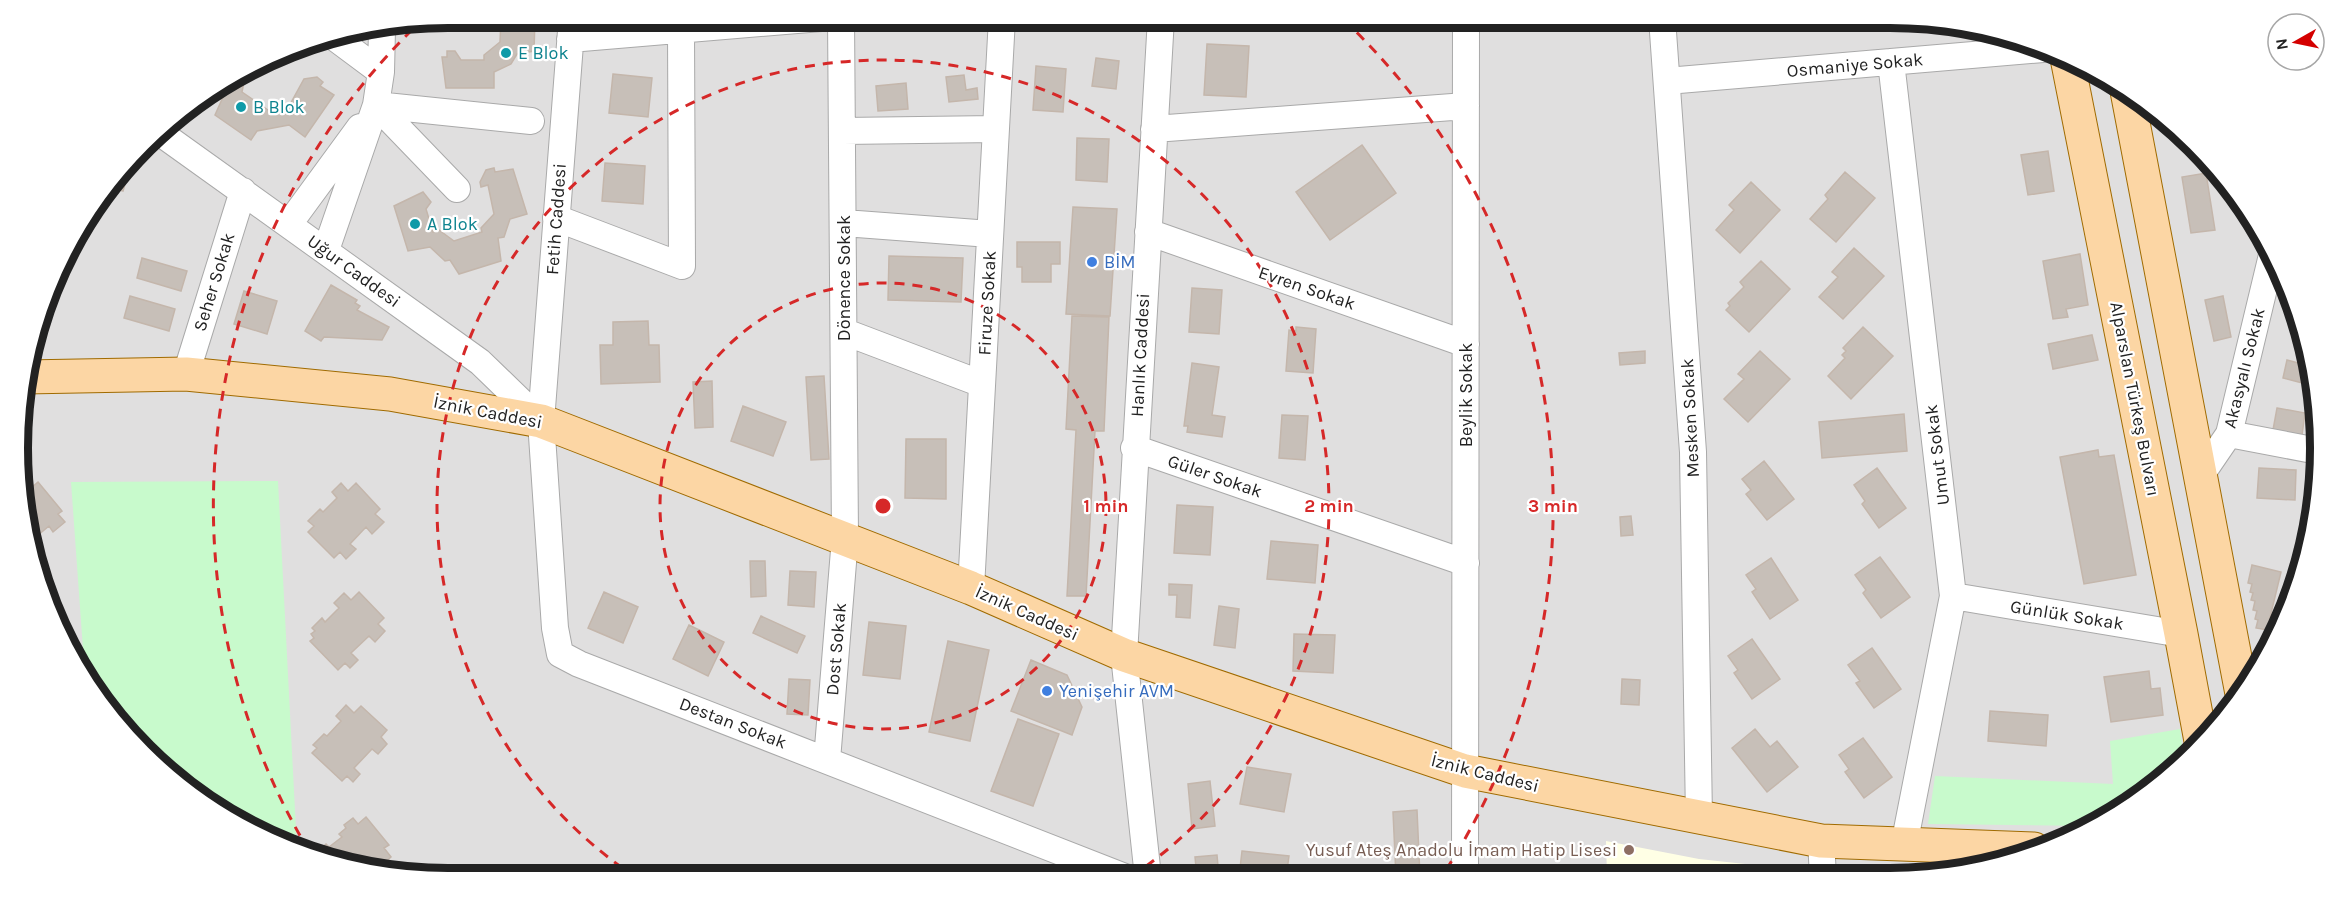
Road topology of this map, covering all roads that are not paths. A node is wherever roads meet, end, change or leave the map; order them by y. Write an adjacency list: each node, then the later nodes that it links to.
1 (571, 28): 8 (street); 26 (street, Fetih Caddesi)
2 (704, 28): 8 (street)
3 (841, 28): 22 (street, Dönence Sokak)
4 (1001, 28): 20 (street, Firuze Sokak)
5 (1160, 28): 21 (street, Hanlık Caddesi)
6 (1466, 28): 18 (street, Beylik Sokak)
7 (1663, 28): 15 (street, Mesken Sokak)
8 (681, 30): 26 (street)
9 (382, 34): 14 (street)
10 (342, 43): 14 (street)
11 (2024, 51): 12 (street, Osmaniye Sokak)
12 (1891, 62): 15 (street, Osmaniye Sokak); 46 (street, Umut Sokak)
13 (2069, 69): 47 (main road, Alparslan Türkeş Bulvarı)
14 (381, 72): 17 (street)
15 (1667, 81): 53 (street, Mesken Sokak)
16 (2129, 104): 42 (main road)
17 (376, 105): 19 (street); 24 (street); 28 (street); 31 (street)
18 (1466, 106): 21 (street); 34 (street, Beylik Sokak)
19 (531, 121)
20 (996, 129): 22 (street); 30 (street, Firuze Sokak)
21 (1154, 129): 29 (street, Hanlık Caddesi)
22 (843, 131): 27 (street, Dönence Sokak)
23 (167, 138): 25 (street, Uğur Caddesi)
24 (457, 189)
25 (243, 191): 28 (street, Uğur Caddesi); 35 (street, Seher Sokak)
26 (556, 218): 38 (street, Fetih Caddesi)
27 (844, 223): 30 (street); 33 (street, Dönence Sokak)
28 (289, 224): 31 (street, Uğur Caddesi)
29 (1148, 232): 34 (street, Evren Sokak); 40 (street, Hanlık Caddesi)
30 (990, 234): 37 (street, Firuze Sokak)
31 (326, 250): 38 (street, Uğur Caddesi)
32 (2269, 269): 39 (street, Akasyalı Sokak)
33 (845, 332): 37 (street); 43 (street, Dönence Sokak)
34 (1466, 344): 44 (street, Beylik Sokak)
35 (186, 374): 36 (main road, İznik Caddesi); 38 (main road, İznik Caddesi)
36 (35, 377)
37 (982, 384): 45 (street, Firuze Sokak)
38 (541, 421): 43 (main road, İznik Caddesi); 51 (street, Destan Sokak)
39 (2229, 434): 41 (street); 42 (street, Akasyalı Sokak)
40 (1134, 448): 44 (street, Güler Sokak); 48 (street, Hanlık Caddesi)
41 (2310, 449)
42 (2201, 475): 49 (main road)
43 (845, 538): 45 (main road, İznik Caddesi); 51 (street, Dost Sokak)
44 (1466, 562): 52 (street, Beylik Sokak)
45 (971, 588): 48 (main road, İznik Caddesi)
46 (1953, 596): 47 (street, Günlük Sokak); 55 (street, Umut Sokak)
47 (2181, 634): 50 (main road, Alparslan Türkeş Bulvarı)
48 (1124, 655): 52 (main road, İznik Caddesi); 58 (street, Hanlık Caddesi)
49 (2240, 681)
50 (2198, 732)
51 (827, 760): 57 (street, Destan Sokak)
52 (1465, 771): 53 (main road, İznik Caddesi); 59 (street, Beylik Sokak)
53 (1699, 819): 54 (main road, İznik Caddesi)
54 (1821, 841): 55 (main road, İznik Caddesi); 60 (street)
55 (1904, 844): 56 (main road, İznik Caddesi)
56 (2017, 848)
57 (1102, 868)
58 (1147, 868)
59 (1465, 868)
60 (1823, 868)

